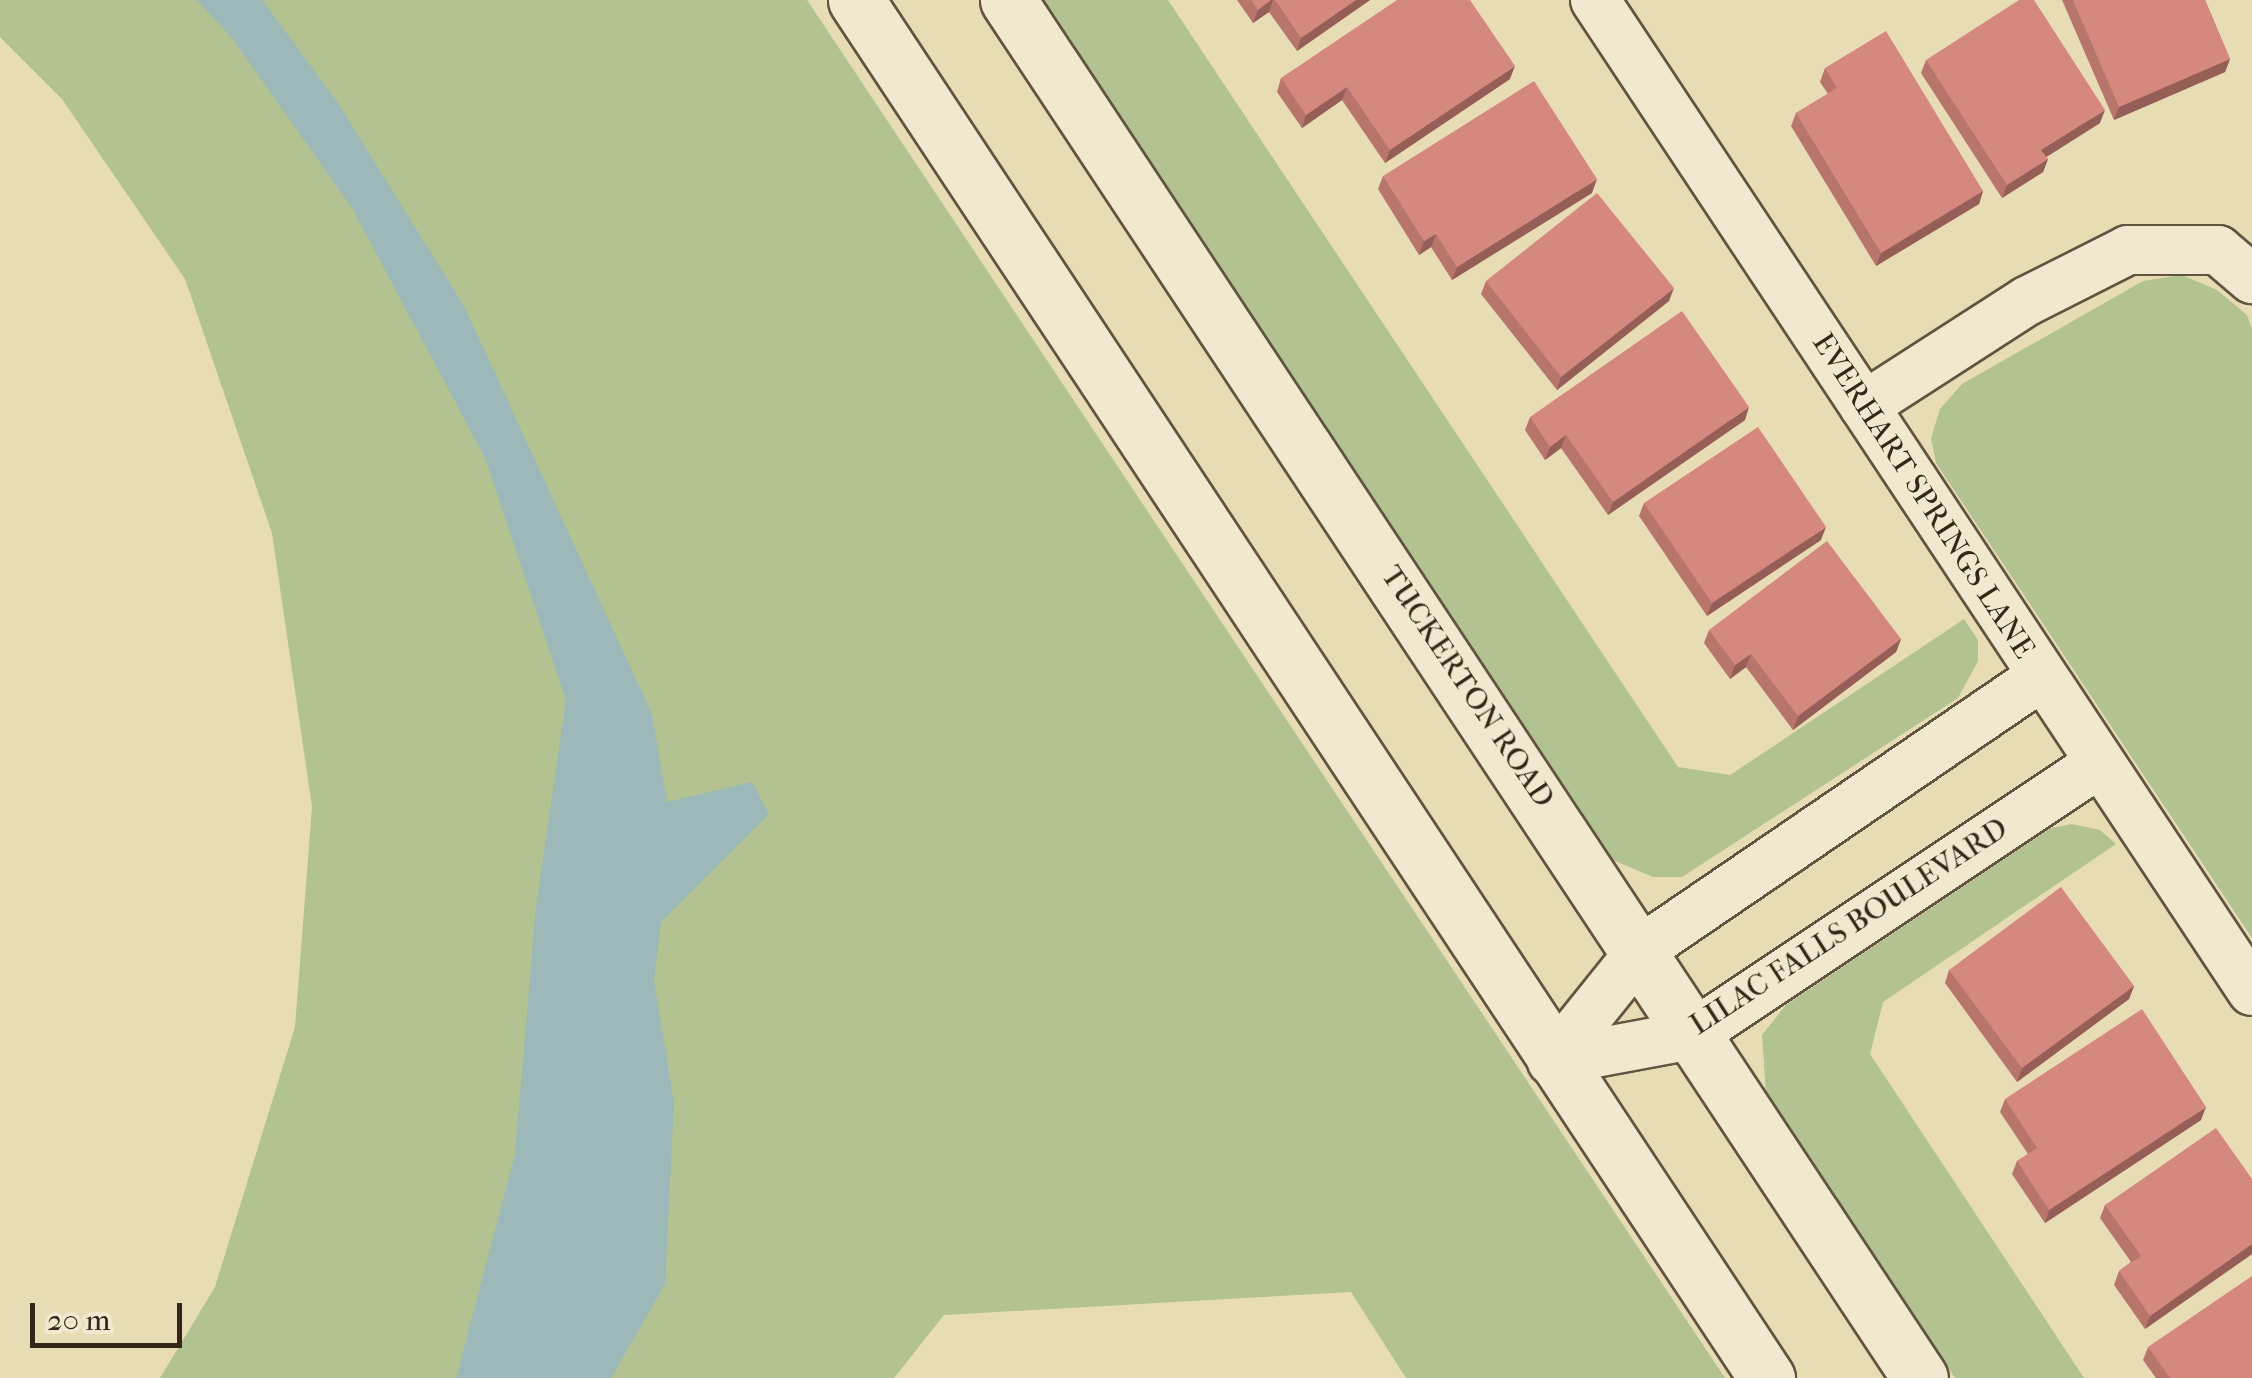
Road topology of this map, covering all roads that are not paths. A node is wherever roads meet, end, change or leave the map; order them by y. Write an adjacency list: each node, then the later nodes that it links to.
1 (856, 0): 11 (main road)
2 (1008, 0): 8 (main road, TUCKERTON ROAD)
3 (1595, 0): 5 (street, EVERHART SPRINGS LANE)
4 (2235, 265): 5 (street)
5 (1864, 406): 6 (street, EVERHART SPRINGS LANE)
6 (2042, 677): 7 (street, EVERHART SPRINGS LANE); 8 (street)
7 (2098, 764): 9 (street, EVERHART SPRINGS LANE); 10 (street, LILAC FALLS BOULEVARD)
8 (1642, 949): 10 (main road, TUCKERTON ROAD); 11 (street)
9 (2252, 992)
10 (1692, 1035): 11 (street, LILAC FALLS BOULEVARD); 13 (main road, TUCKERTON ROAD)
11 (1552, 1061): 12 (main road)
12 (1767, 1378)
13 (1920, 1378)

